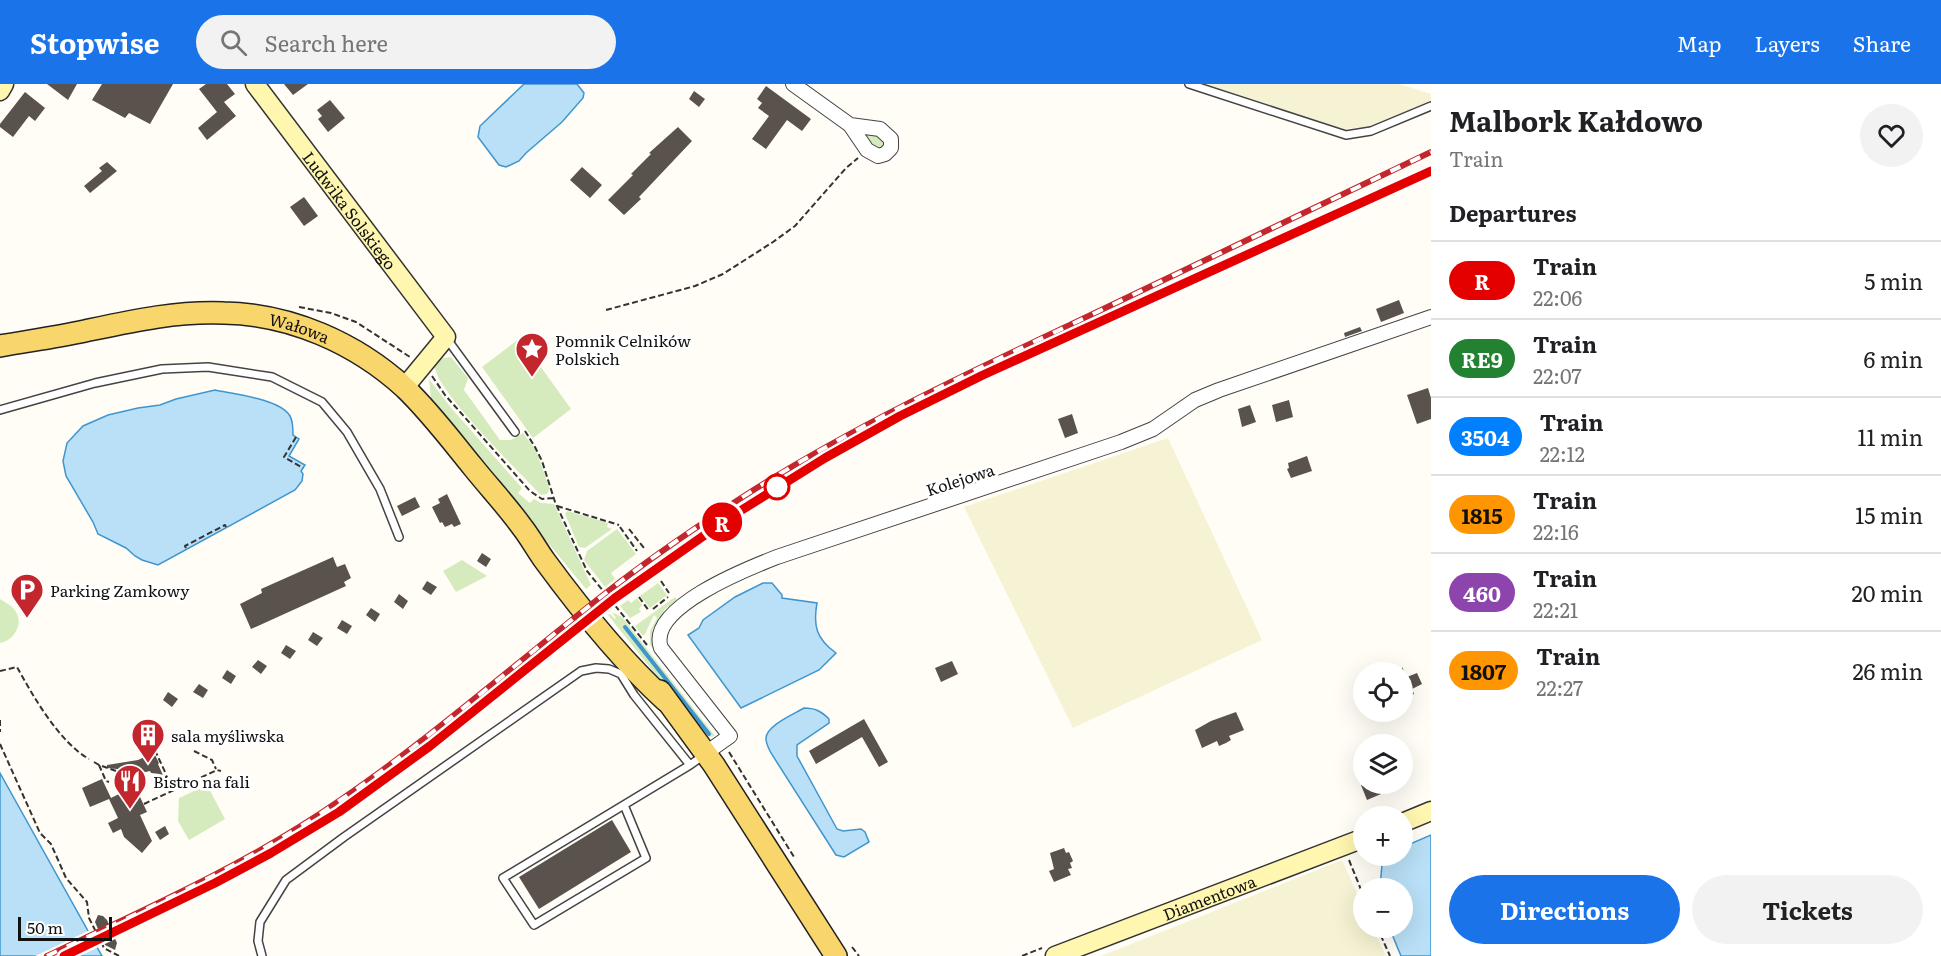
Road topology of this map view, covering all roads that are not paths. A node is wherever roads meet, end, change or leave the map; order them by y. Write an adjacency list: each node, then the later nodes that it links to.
1 (4, 84): 5 (street)
2 (255, 84): 9 (street, Ludwika Solskiego)
3 (793, 84): 7 (street)
4 (1189, 84): 6 (lane)
5 (0, 91)
6 (1431, 106)
7 (850, 125): 7 (street)
8 (1431, 318): 15 (street, Kolejowa)
9 (446, 337): 11 (street); 13 (lane)
10 (0, 346): 11 (main road, Wałowa)
11 (404, 388): 15 (main road, Wałowa)
12 (0, 410): 14 (lane)
13 (515, 432)
14 (399, 537)
15 (698, 759): 16 (lane); 20 (lane); 21 (main road, Wałowa)
16 (624, 805): 16 (lane)
17 (1431, 811): 18 (street)
18 (1413, 818)
19 (1353, 842): 22 (street, Diamentowa)
20 (262, 956)
21 (836, 956)
22 (1055, 956)

